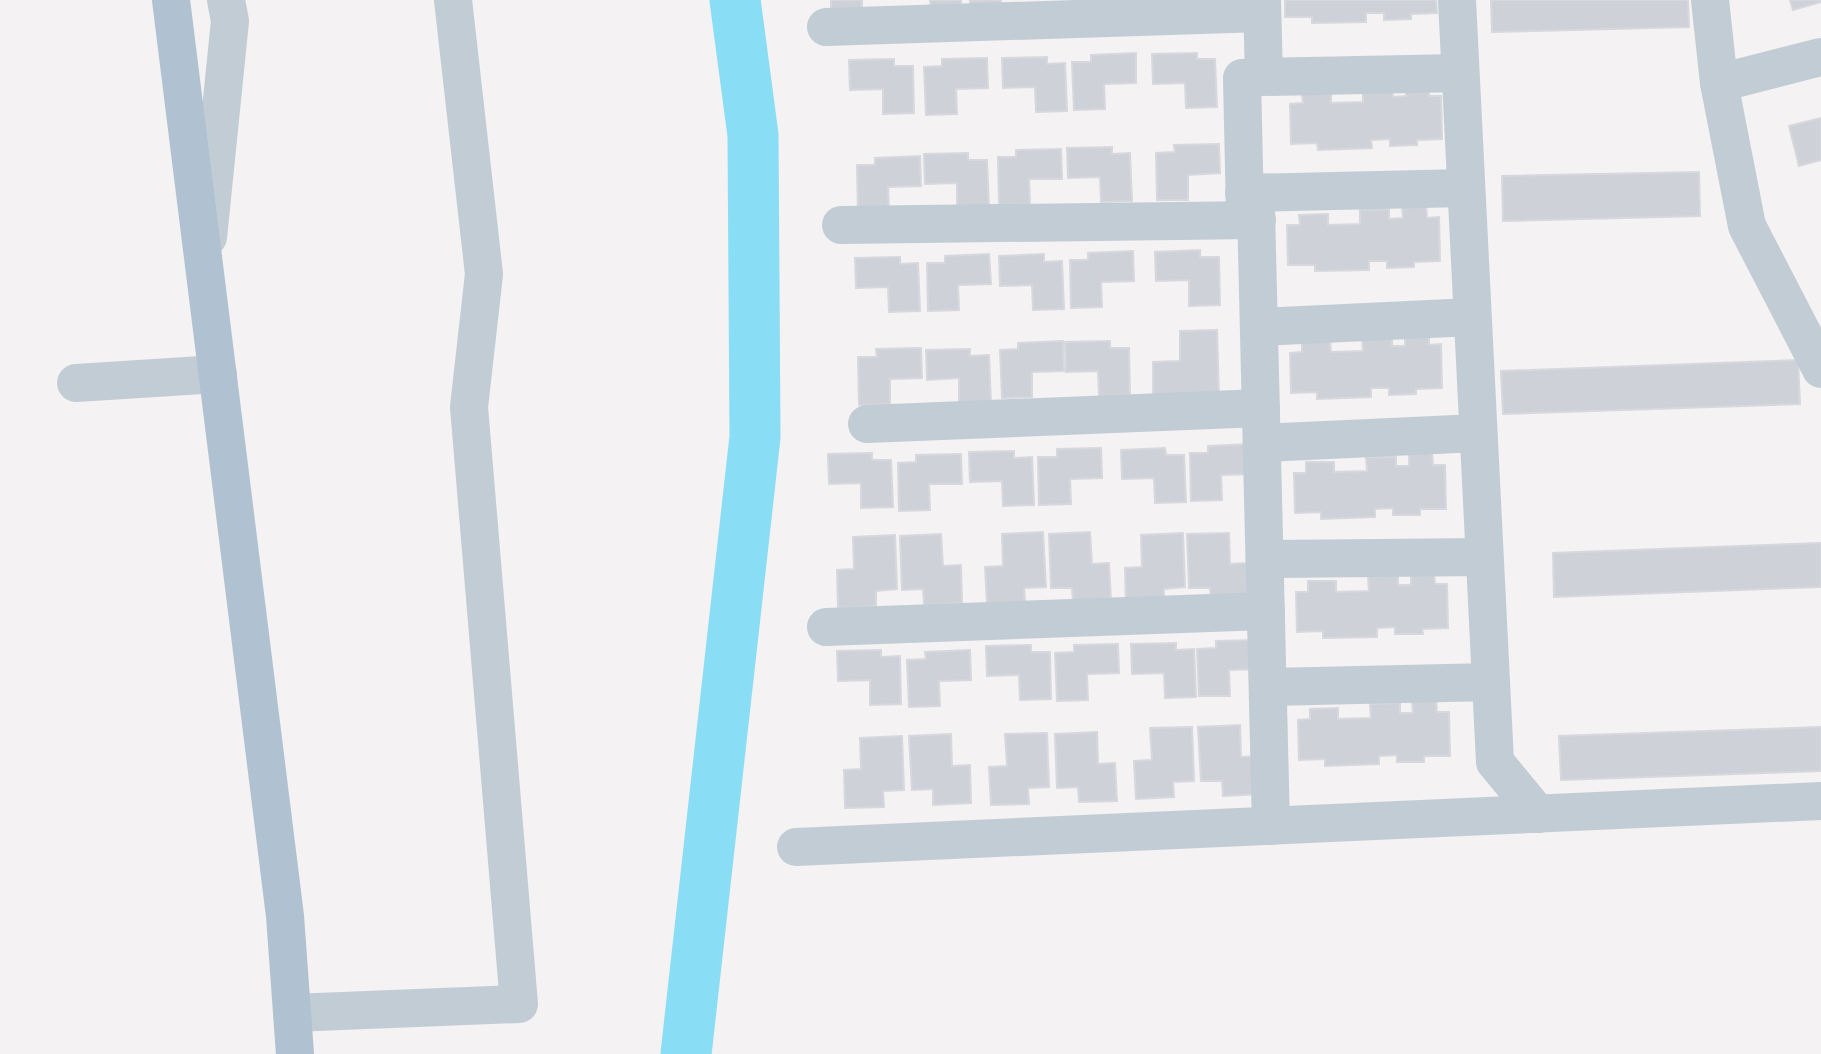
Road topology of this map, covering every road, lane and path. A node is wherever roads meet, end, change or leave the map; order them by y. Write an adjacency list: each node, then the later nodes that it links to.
1 (171, 0): 15 (main road)
2 (226, 0): 15 (street)
3 (453, 0): 34 (street)
4 (1457, 0): 9 (street)
5 (1710, 0): 11 (street)
6 (1262, 7): 7 (street); 10 (street)
7 (826, 27)
8 (1821, 57): 11 (street)
9 (1460, 73): 10 (street); 12 (street)
10 (1264, 77): 13 (street)
11 (1719, 83): 18 (street)
12 (1465, 188): 13 (street); 16 (street)
13 (1250, 206): 14 (street); 17 (street)
14 (841, 225)
15 (205, 271): 19 (main road)
16 (1472, 317): 17 (street); 23 (street)
17 (1259, 327): 22 (street)
18 (1821, 369)
19 (218, 374): 20 (street); 34 (main road)
20 (76, 383)
21 (867, 424): 22 (street)
22 (1261, 426): 23 (street); 25 (street)
23 (1478, 433): 24 (street)
24 (1484, 557): 25 (street); 28 (street)
25 (1265, 559): 26 (street)
26 (1266, 611): 27 (street); 29 (street)
27 (826, 627)
28 (1491, 682): 29 (street); 31 (street)
29 (1268, 687): 32 (street)
30 (1821, 801): 31 (street)
31 (1538, 814): 32 (street)
32 (1271, 826): 33 (street)
33 (796, 848)
34 (292, 1013): 35 (main road)
35 (295, 1054)

